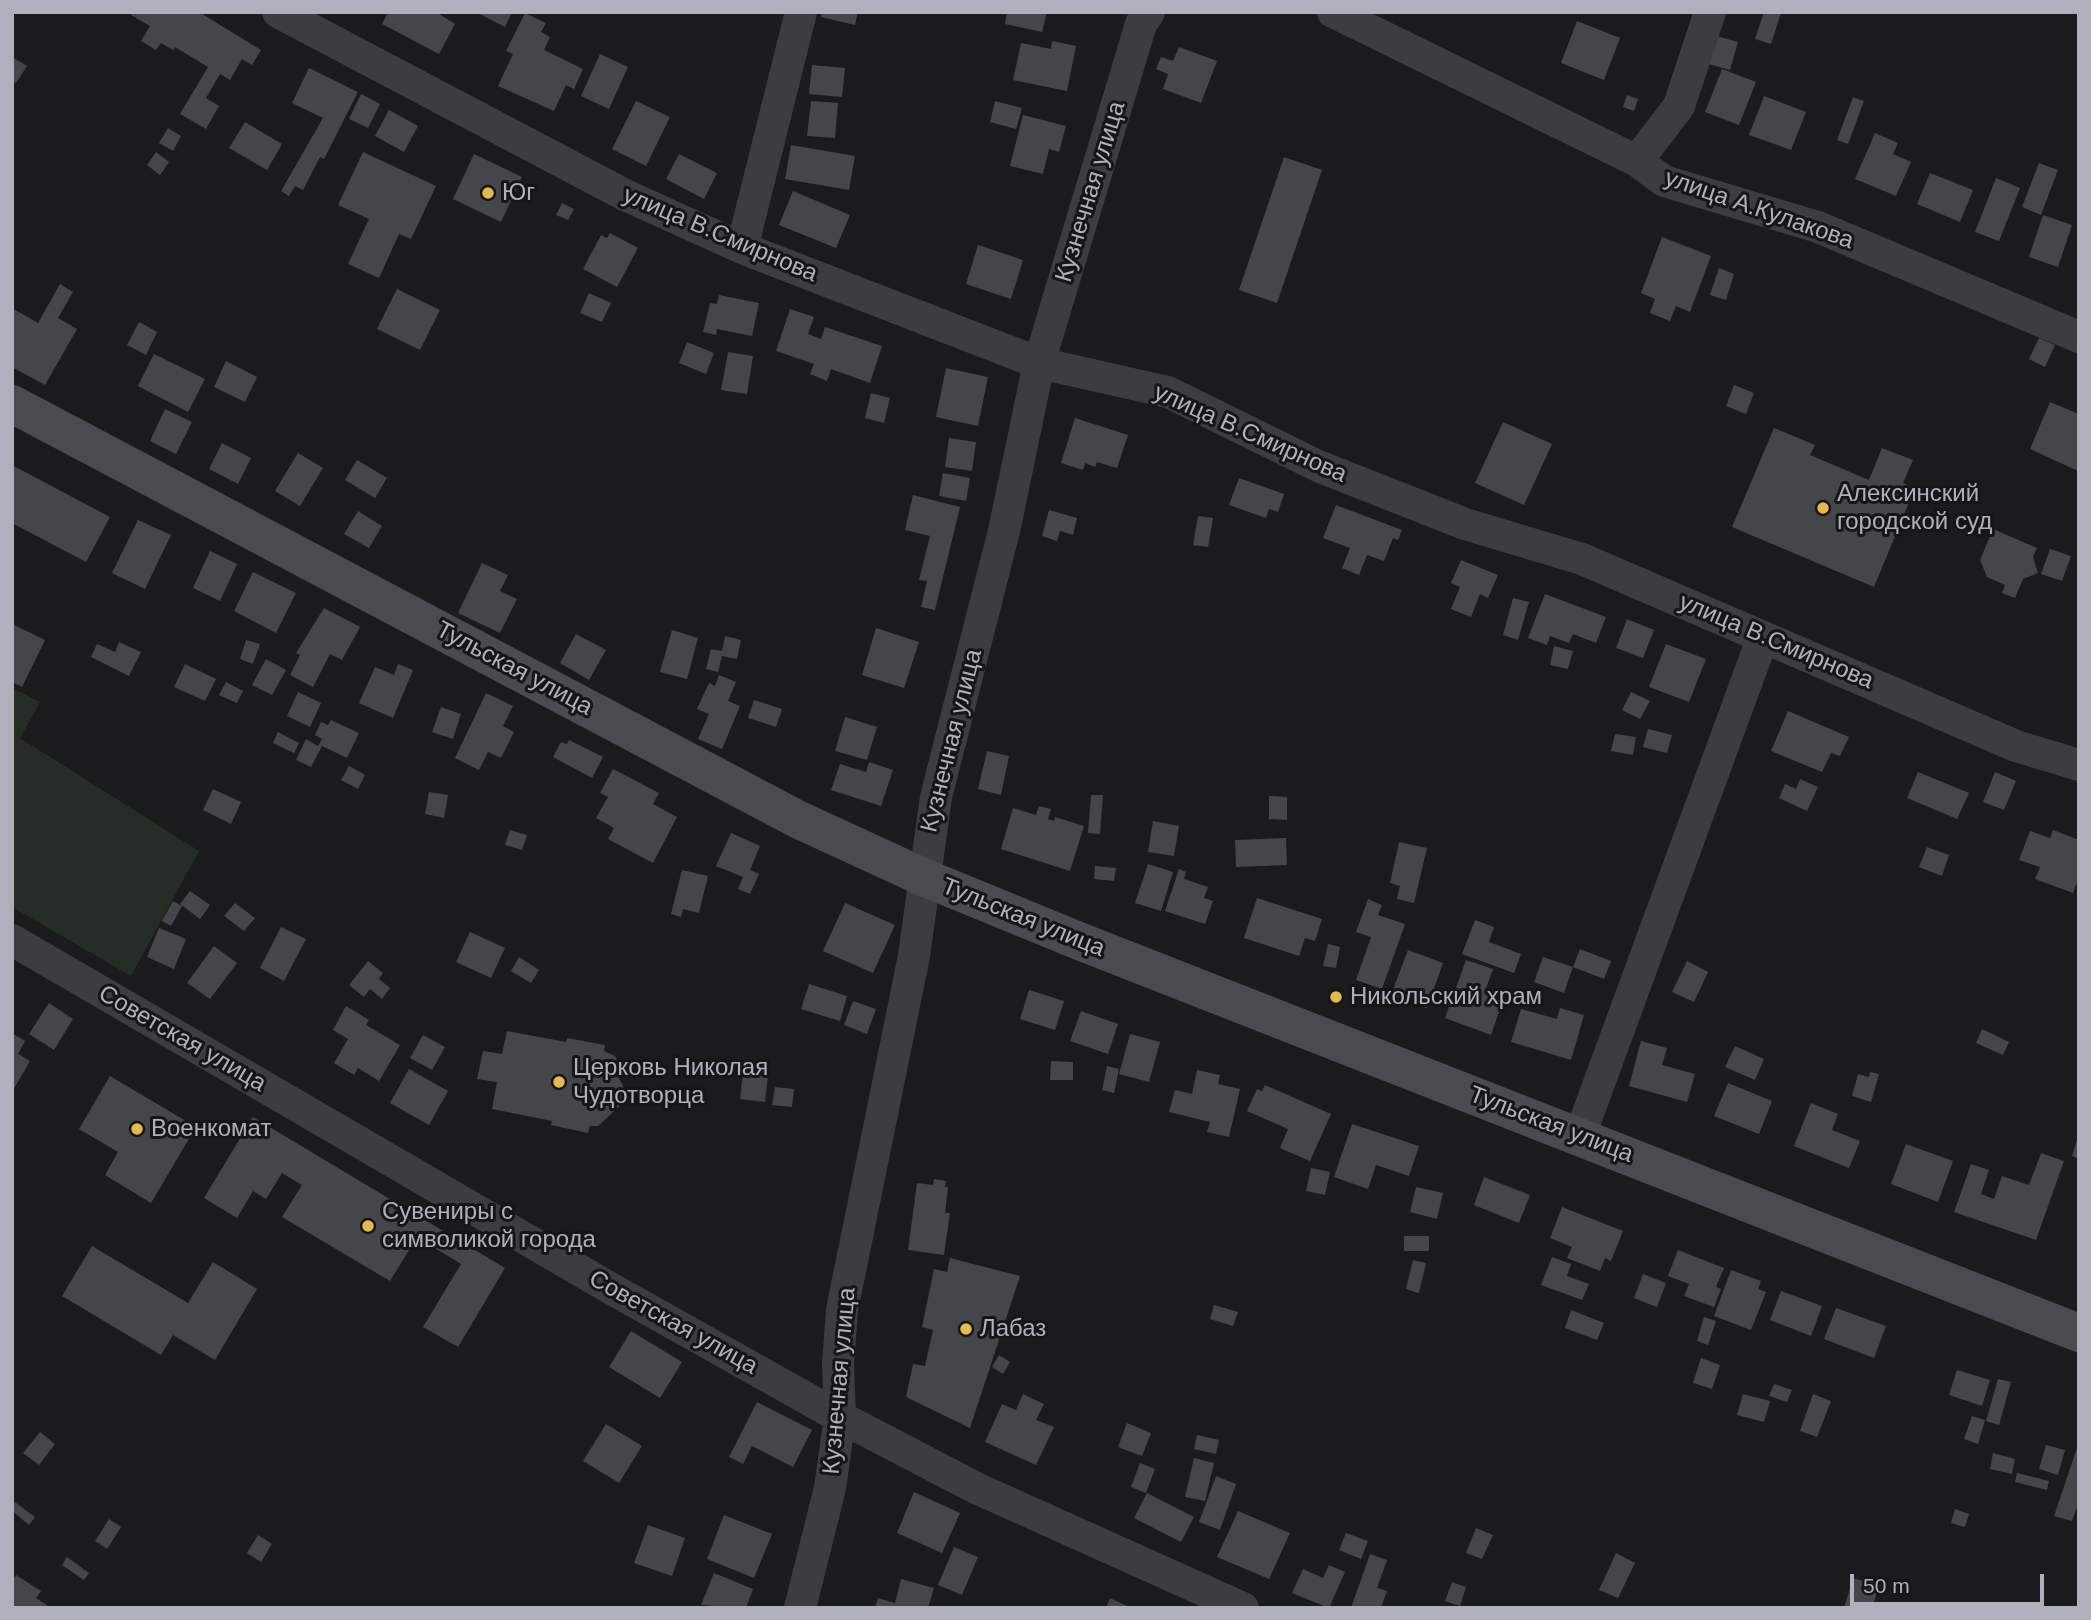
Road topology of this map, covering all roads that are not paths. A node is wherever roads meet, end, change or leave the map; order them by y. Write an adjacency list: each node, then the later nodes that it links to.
1 (278, 12): 7 (street, улица В.Смирнова)
2 (801, 12): 7 (street)
3 (1149, 12): 9 (street, Кузнечная улица)
4 (1333, 12): 6 (street, улица А.Кулакова)
5 (1710, 12): 6 (street)
6 (1637, 161): 8 (street, улица А.Кулакова)
7 (742, 248): 9 (street, улица В.Смирнова)
8 (2079, 337)
9 (1040, 363): 11 (street, улица В.Смирнова); 13 (street, Кузнечная улица)
10 (12, 404): 13 (main road, Тульская улица)
11 (1763, 637): 12 (street, улица В.Смирнова); 15 (street)
12 (2079, 765)
13 (923, 877): 15 (main road, Тульская улица); 17 (street, Кузнечная улица)
14 (12, 940): 17 (street, Советская улица)
15 (1580, 1135): 16 (main road, Тульская улица)
16 (2079, 1333)
17 (840, 1417): 18 (street, Кузнечная улица); 19 (street, Советская улица)
18 (800, 1608)
19 (1243, 1608)

